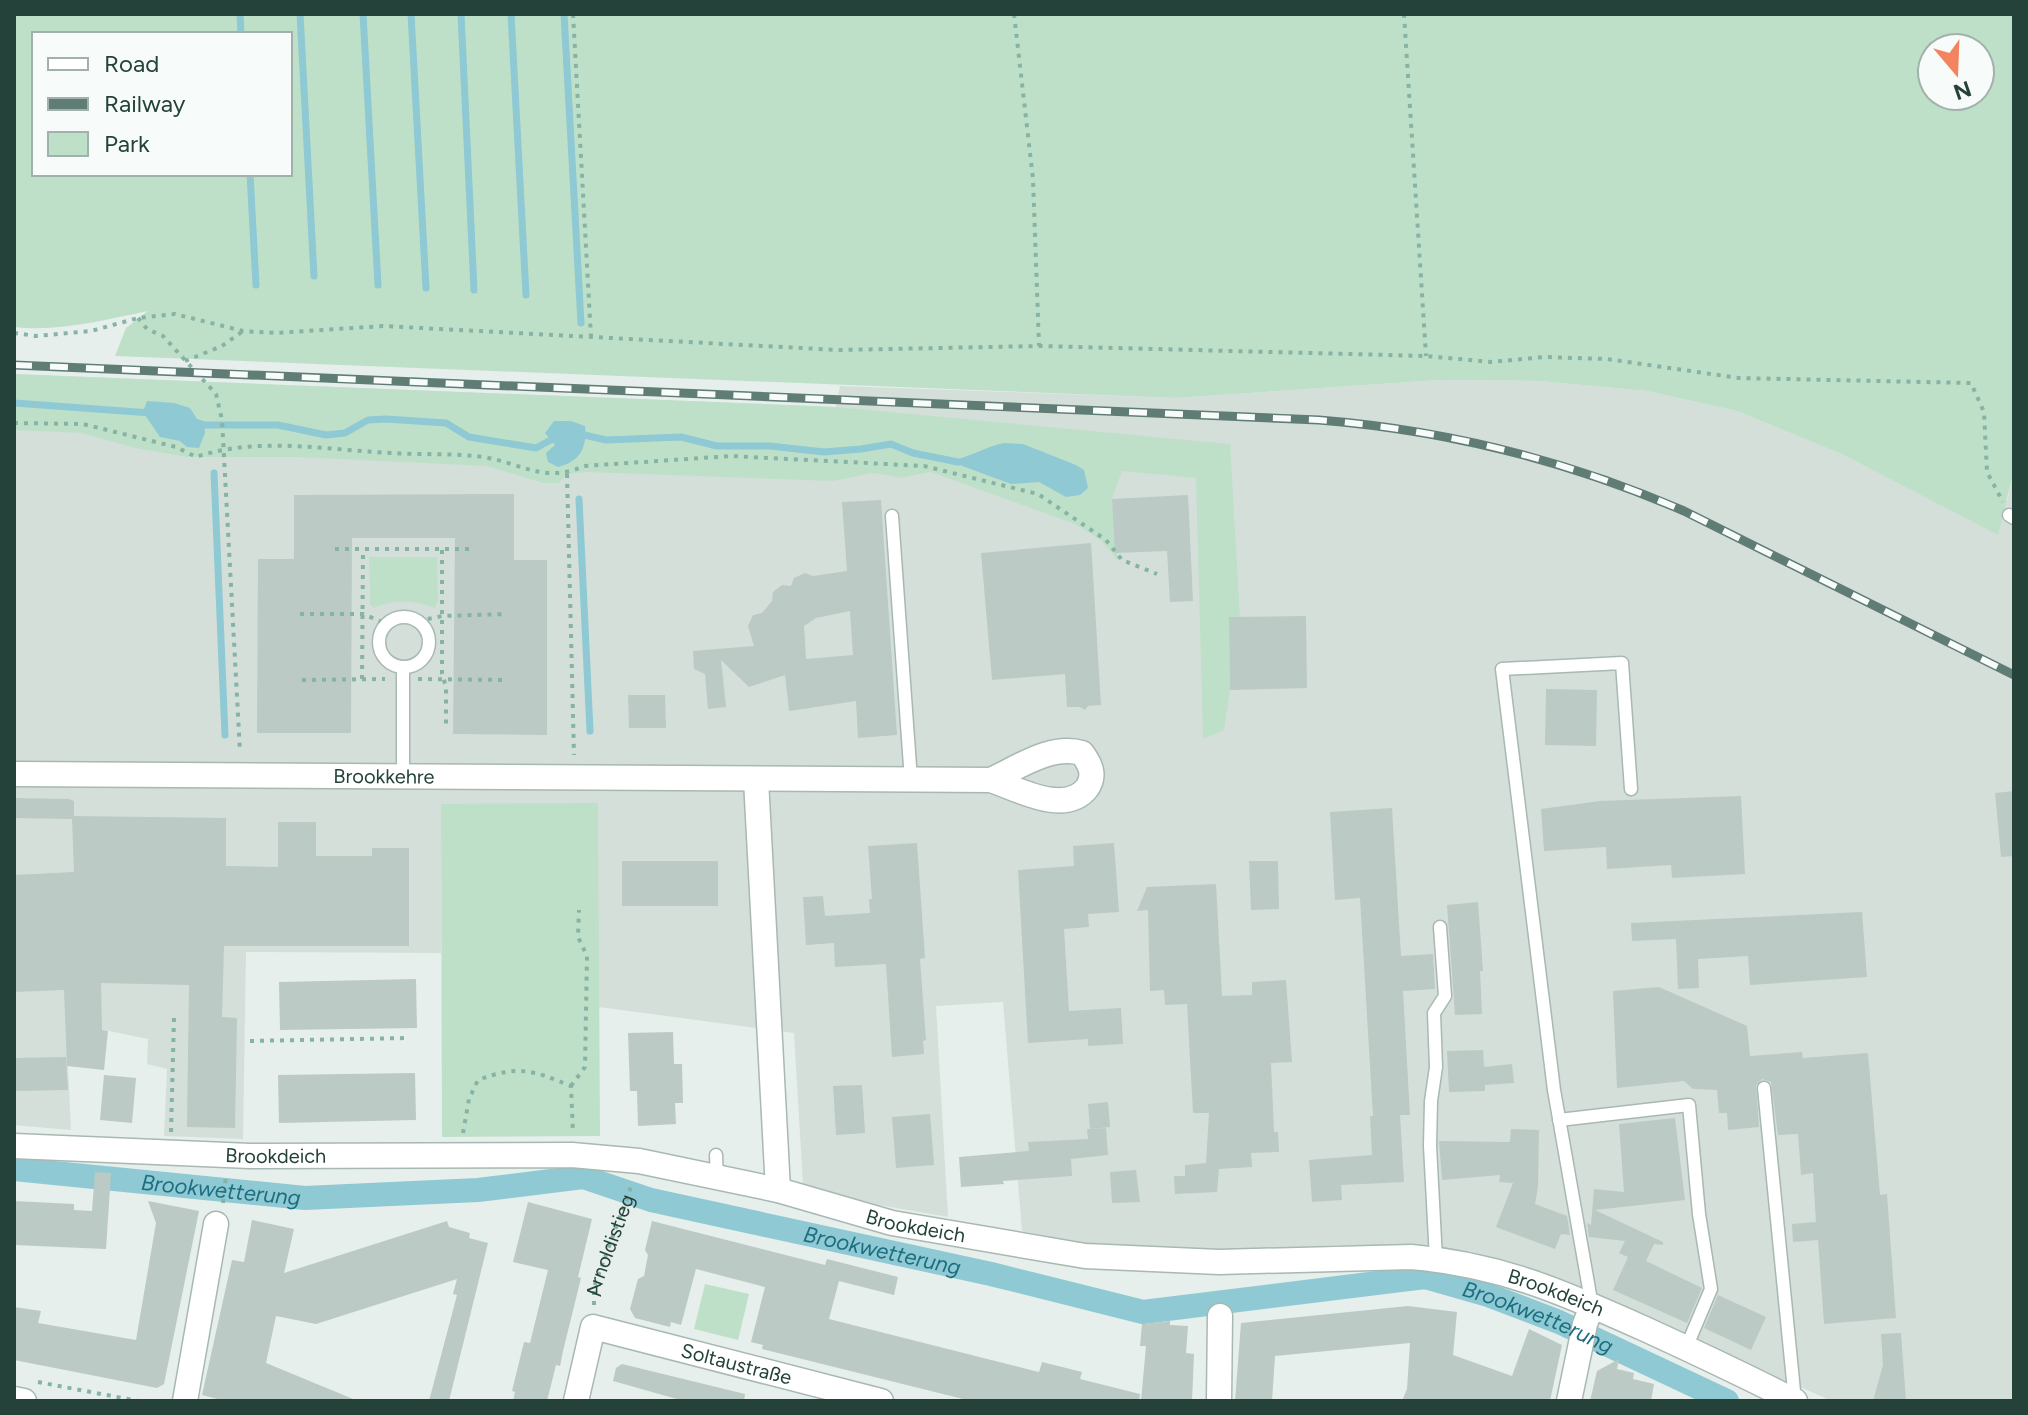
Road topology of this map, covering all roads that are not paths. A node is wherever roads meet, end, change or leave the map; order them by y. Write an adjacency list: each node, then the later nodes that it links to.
1 (892, 516): 6 (lane)
2 (403, 667): 2 (lane); 4 (lane)
3 (14, 774): 4 (street, Brookkehre)
4 (403, 776): 5 (street, Brookkehre)
5 (756, 780): 6 (street, Brookkehre); 13 (street)
6 (911, 780): 7 (street, Brookkehre)
7 (991, 780)
8 (1631, 789): 11 (lane)
9 (1440, 927): 15 (lane)
10 (1764, 1088): 22 (lane)
11 (1559, 1120): 16 (lane); 19 (lane)
12 (14, 1146): 13 (street, Brookdeich)
13 (778, 1190): 15 (street, Brookdeich)
14 (219, 1216): 23 (street)
15 (1436, 1259): 16 (street, Brookdeich)
16 (1589, 1315): 19 (street, Brookdeich); 27 (street)
17 (1220, 1316): 26 (street)
18 (593, 1327): 24 (street, Arnoldistieg); 25 (street, Soltaustraße)
19 (1686, 1348): 22 (street, Brookdeich)
20 (30, 1391): 21 (street)
21 (14, 1399)
22 (1787, 1399)
23 (185, 1401)
24 (576, 1401)
25 (881, 1401)
26 (1219, 1401)
27 (1569, 1401)

